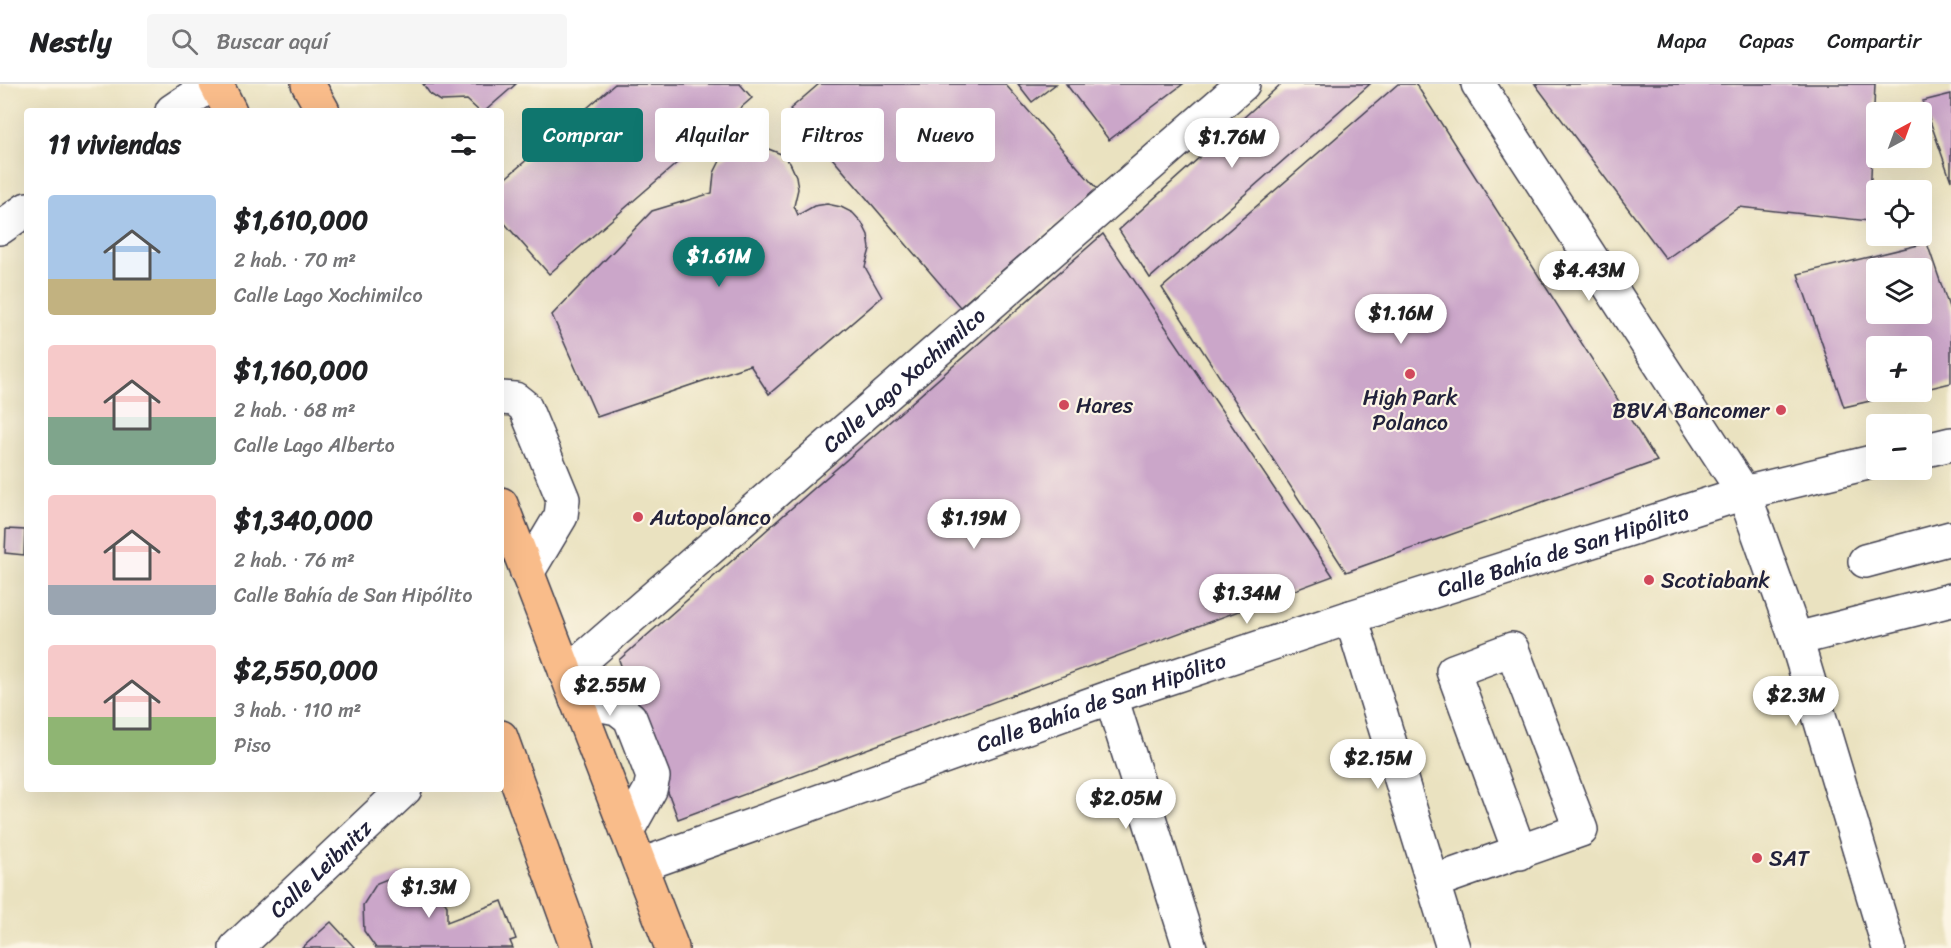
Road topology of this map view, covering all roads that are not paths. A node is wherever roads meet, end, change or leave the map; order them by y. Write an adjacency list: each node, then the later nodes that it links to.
1 (214, 84): 5 (street); 6 (main road)
2 (308, 84): 7 (main road)
3 (1243, 84): 22 (street, Calle Lago Xochimilco)
4 (1478, 84): 14 (street)
5 (177, 108)
6 (228, 108)
7 (320, 108)
8 (24, 211): 9 (street)
9 (0, 228)
10 (504, 398): 18 (street)
11 (1951, 444): 12 (street)
12 (1932, 449)
13 (1866, 463): 14 (street, Calle Bahía de San Hipólito)
14 (1744, 493): 20 (street, Calle Bahía de San Hipólito); 21 (street)
15 (504, 512): 18 (main road)
16 (1951, 538): 17 (street)
17 (1866, 561)
18 (527, 573): 22 (main road)
19 (1951, 600): 21 (street)
20 (1351, 617): 23 (street, Calle Bahía de San Hipólito); 29 (street)
21 (1796, 639): 35 (street)
22 (571, 687): 26 (main road); 26 (street)
23 (1111, 697): 28 (street, Calle Bahía de San Hipólito); 33 (street)
24 (504, 745): 31 (main road)
25 (402, 792): 30 (street, Calle Leibnitz)
26 (627, 831): 28 (main road)
27 (1520, 853): 27 (street); 29 (street)
28 (641, 865): 32 (main road)
29 (1433, 882): 34 (street)
30 (236, 948)
31 (577, 948)
32 (672, 948)
33 (1190, 948)
34 (1453, 948)
35 (1889, 948)

